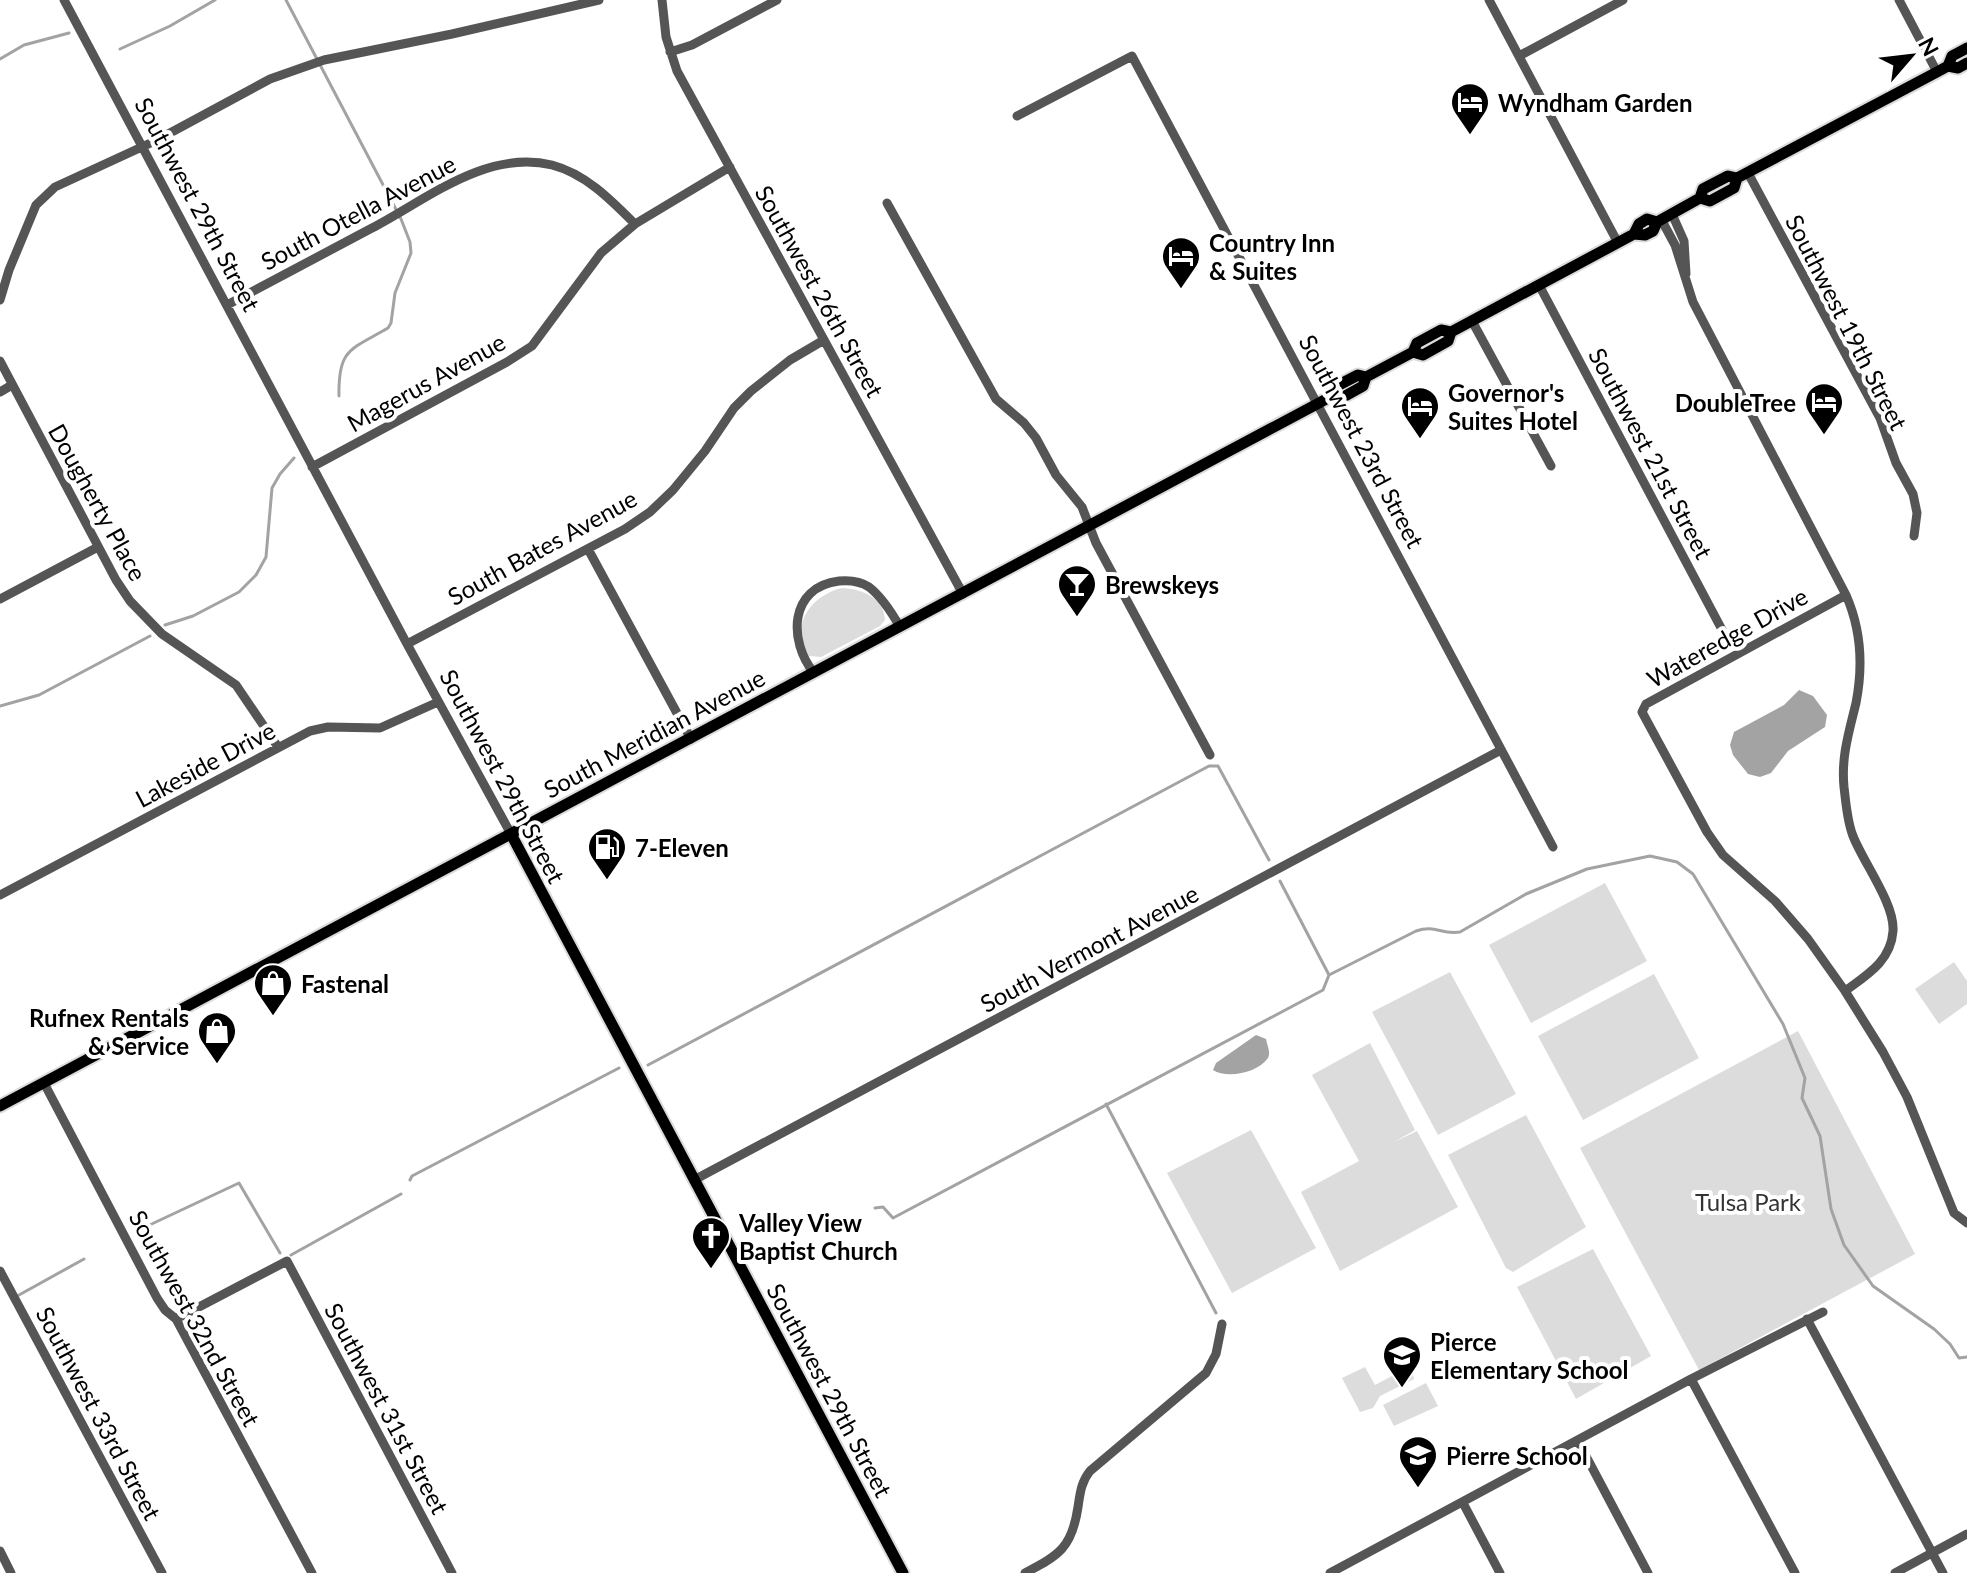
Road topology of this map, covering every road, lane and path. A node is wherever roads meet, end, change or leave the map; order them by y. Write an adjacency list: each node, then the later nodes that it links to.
1 (64, 0): 14 (street, Southwest 29th Street)
2 (599, 0): 14 (street)
3 (662, 0): 9 (street, Southwest 26th Street)
4 (777, 0): 9 (street)
5 (1489, 0): 10 (street)
6 (1623, 0): 10 (street)
7 (1899, 0): 12 (street)
8 (1967, 48): 12 (main road, South Meridian Avenue)
9 (670, 52): 15 (street, Southwest 26th Street)
10 (1519, 56): 20 (street)
11 (1967, 63): 12 (main road, South Meridian Avenue)
12 (1942, 69): 16 (main road, South Meridian Avenue)
13 (1017, 116): 30 (street, Southwest 23rd Street)
14 (142, 145): 21 (street); 24 (street, Southwest 29th Street)
15 (730, 167): 19 (street, Magerus Avenue); 26 (street, Southwest 26th Street)
16 (1742, 176): 18 (main road, South Meridian Avenue); 34 (street, Southwest 19th Street)
17 (887, 203): 33 (street)
18 (1663, 218): 20 (main road, South Meridian Avenue); 38 (street, Wateredge Drive)
19 (635, 224): 24 (street, South Otella Avenue); 32 (street, Magerus Avenue)
20 (1618, 243): 22 (main road, South Meridian Avenue)
21 (4, 269): 23 (street)
22 (1539, 285): 25 (main road, South Meridian Avenue); 41 (street, Southwest 21st Street)
23 (0, 300)
24 (227, 305): 32 (street, Southwest 29th Street)
25 (1472, 321): 30 (main road, South Meridian Avenue); 31 (street)
26 (824, 340): 36 (street, South Bates Avenue); 37 (street, Southwest 26th Street)
27 (0, 361): 28 (street, Dougherty Place)
28 (12, 385): 29 (street); 35 (street, Dougherty Place)
29 (0, 392)
30 (1324, 400): 33 (main road, South Meridian Avenue); 47 (street, Southwest 23rd Street)
31 (1551, 466)
32 (312, 467): 42 (street, Southwest 29th Street)
33 (1089, 526): 37 (main road, South Meridian Avenue); 48 (street)
34 (1914, 536)
35 (98, 547): 39 (street); 46 (street, Dougherty Place)
36 (588, 549): 42 (street, South Bates Avenue); 45 (street)
37 (963, 594): 40 (main road, South Meridian Avenue)
38 (1846, 595): 52 (street, Wateredge Drive); 52 (street, Wateredge Drive)
39 (0, 599)
40 (900, 627): 43 (main road, South Meridian Avenue); 43 (street)
41 (1728, 641)
42 (407, 644): 44 (street, Southwest 29th Street)
43 (814, 673): 45 (main road, South Meridian Avenue)
44 (438, 702): 46 (street, Lakeside Drive); 49 (street, Southwest 29th Street)
45 (691, 739): 49 (main road, South Meridian Avenue)
46 (278, 747): 51 (street, Lakeside Drive)
47 (1501, 750): 50 (street, Southwest 23rd Street); 55 (street, South Vermont Avenue)
48 (1210, 755)
49 (511, 834): 53 (main road, South Meridian Avenue); 55 (main road, Southwest 29th Street)
50 (1553, 847)
51 (0, 895)
52 (1845, 991): 56 (street, Wateredge Drive)
53 (44, 1083): 54 (main road, South Meridian Avenue); 59 (street, Southwest 32nd Street)
54 (0, 1106)
55 (694, 1180): 73 (main road, Southwest 29th Street)
56 (1967, 1223)
57 (0, 1271): 70 (street, Southwest 33rd Street)
58 (1823, 1312): 60 (street)
59 (176, 1319): 71 (street, Southwest 32nd Street); 72 (street, Southwest 31st Street)
60 (1807, 1319): 62 (street); 67 (street)
61 (1222, 1324): 74 (street)
62 (1691, 1379): 63 (street); 78 (street)
63 (1578, 1441): 64 (street); 77 (street)
64 (1463, 1503): 68 (street); 76 (street)
65 (1967, 1534): 67 (street)
66 (0, 1551): 69 (street)
67 (1933, 1553): 79 (street); 80 (street)
68 (1350, 1568): 75 (street)
69 (11, 1573)
70 (162, 1573)
71 (312, 1573)
72 (452, 1573)
73 (903, 1573)
74 (1025, 1573)
75 (1330, 1573)
76 (1500, 1573)
77 (1648, 1573)
78 (1795, 1573)
79 (1895, 1573)
80 (1943, 1573)

